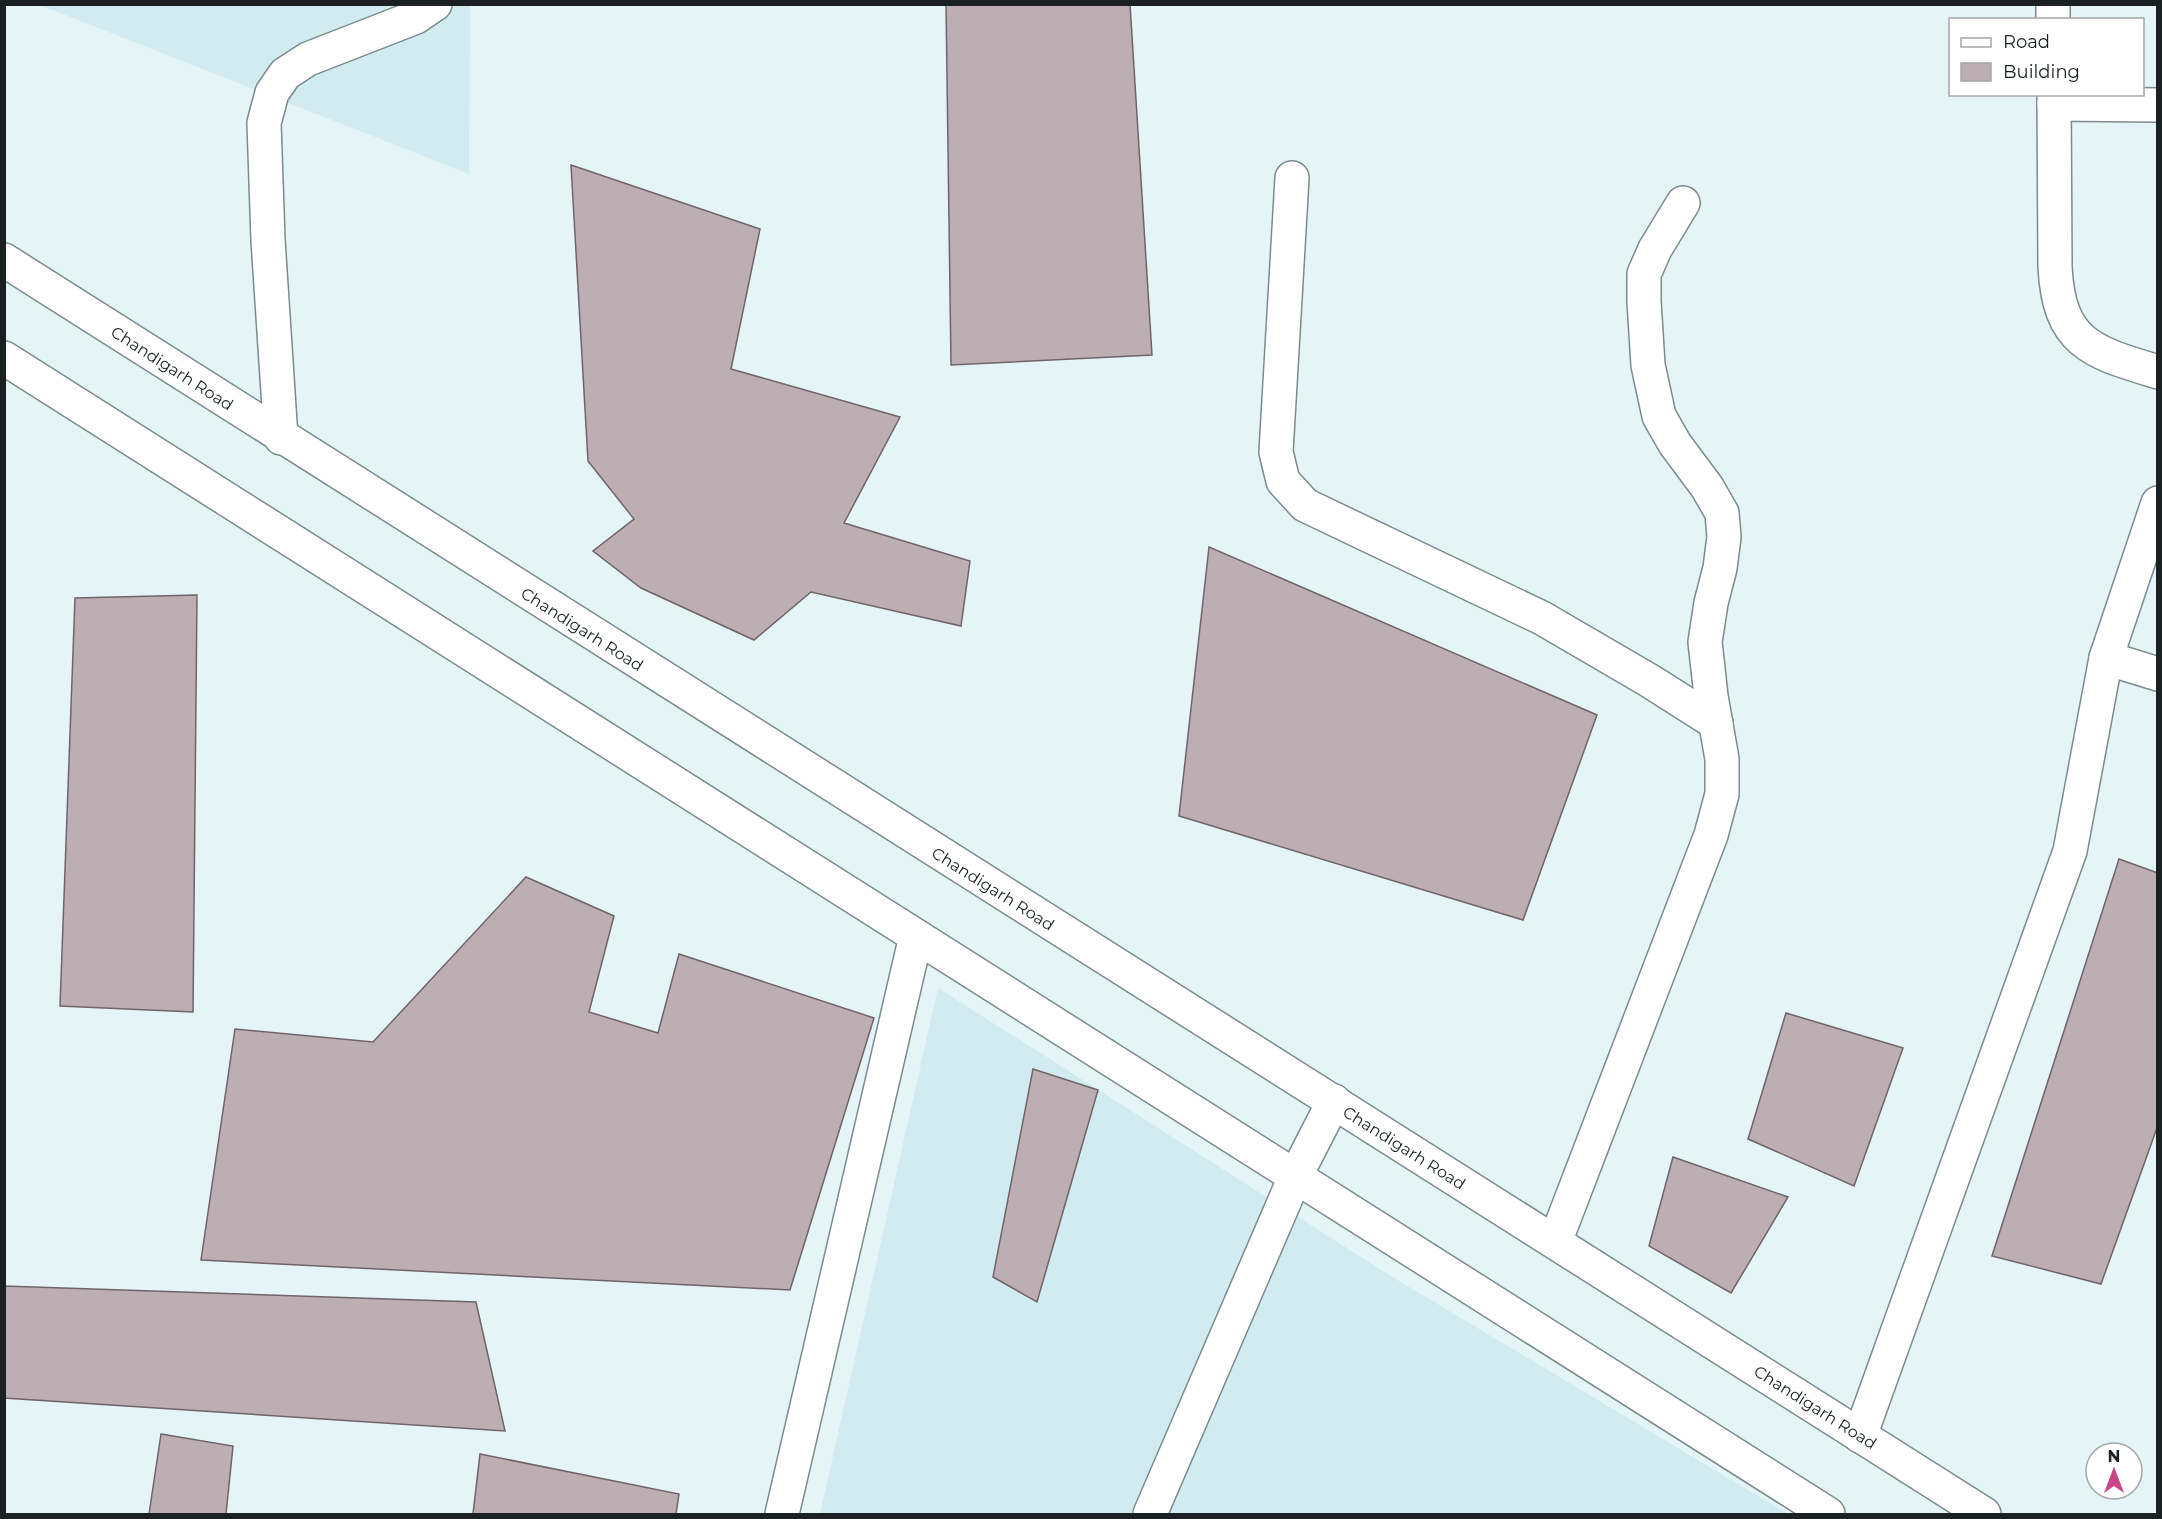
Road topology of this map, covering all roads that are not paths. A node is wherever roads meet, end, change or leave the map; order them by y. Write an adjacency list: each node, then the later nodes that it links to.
1 (435, 4): 9 (main road)
2 (2054, 99): 3 (main road); 8 (main road)
3 (2157, 105)
4 (1292, 178): 13 (main road)
5 (1683, 203): 13 (main road)
6 (4, 260): 9 (main road, Chandigarh Road)
7 (4, 358): 14 (main road)
8 (2157, 372)
9 (281, 438): 15 (main road, Chandigarh Road)
10 (2157, 503): 11 (main road)
11 (2106, 658): 12 (main road); 18 (main road)
12 (2157, 674)
13 (1716, 723): 17 (main road)
14 (916, 936): 16 (main road); 19 (main road)
15 (1334, 1101): 16 (main road); 17 (main road, Chandigarh Road)
16 (1295, 1177): 20 (main road); 21 (main road)
17 (1555, 1242): 18 (main road, Chandigarh Road)
18 (1860, 1436): 22 (main road, Chandigarh Road)
19 (782, 1515)
20 (1150, 1515)
21 (1828, 1515)
22 (1984, 1515)

